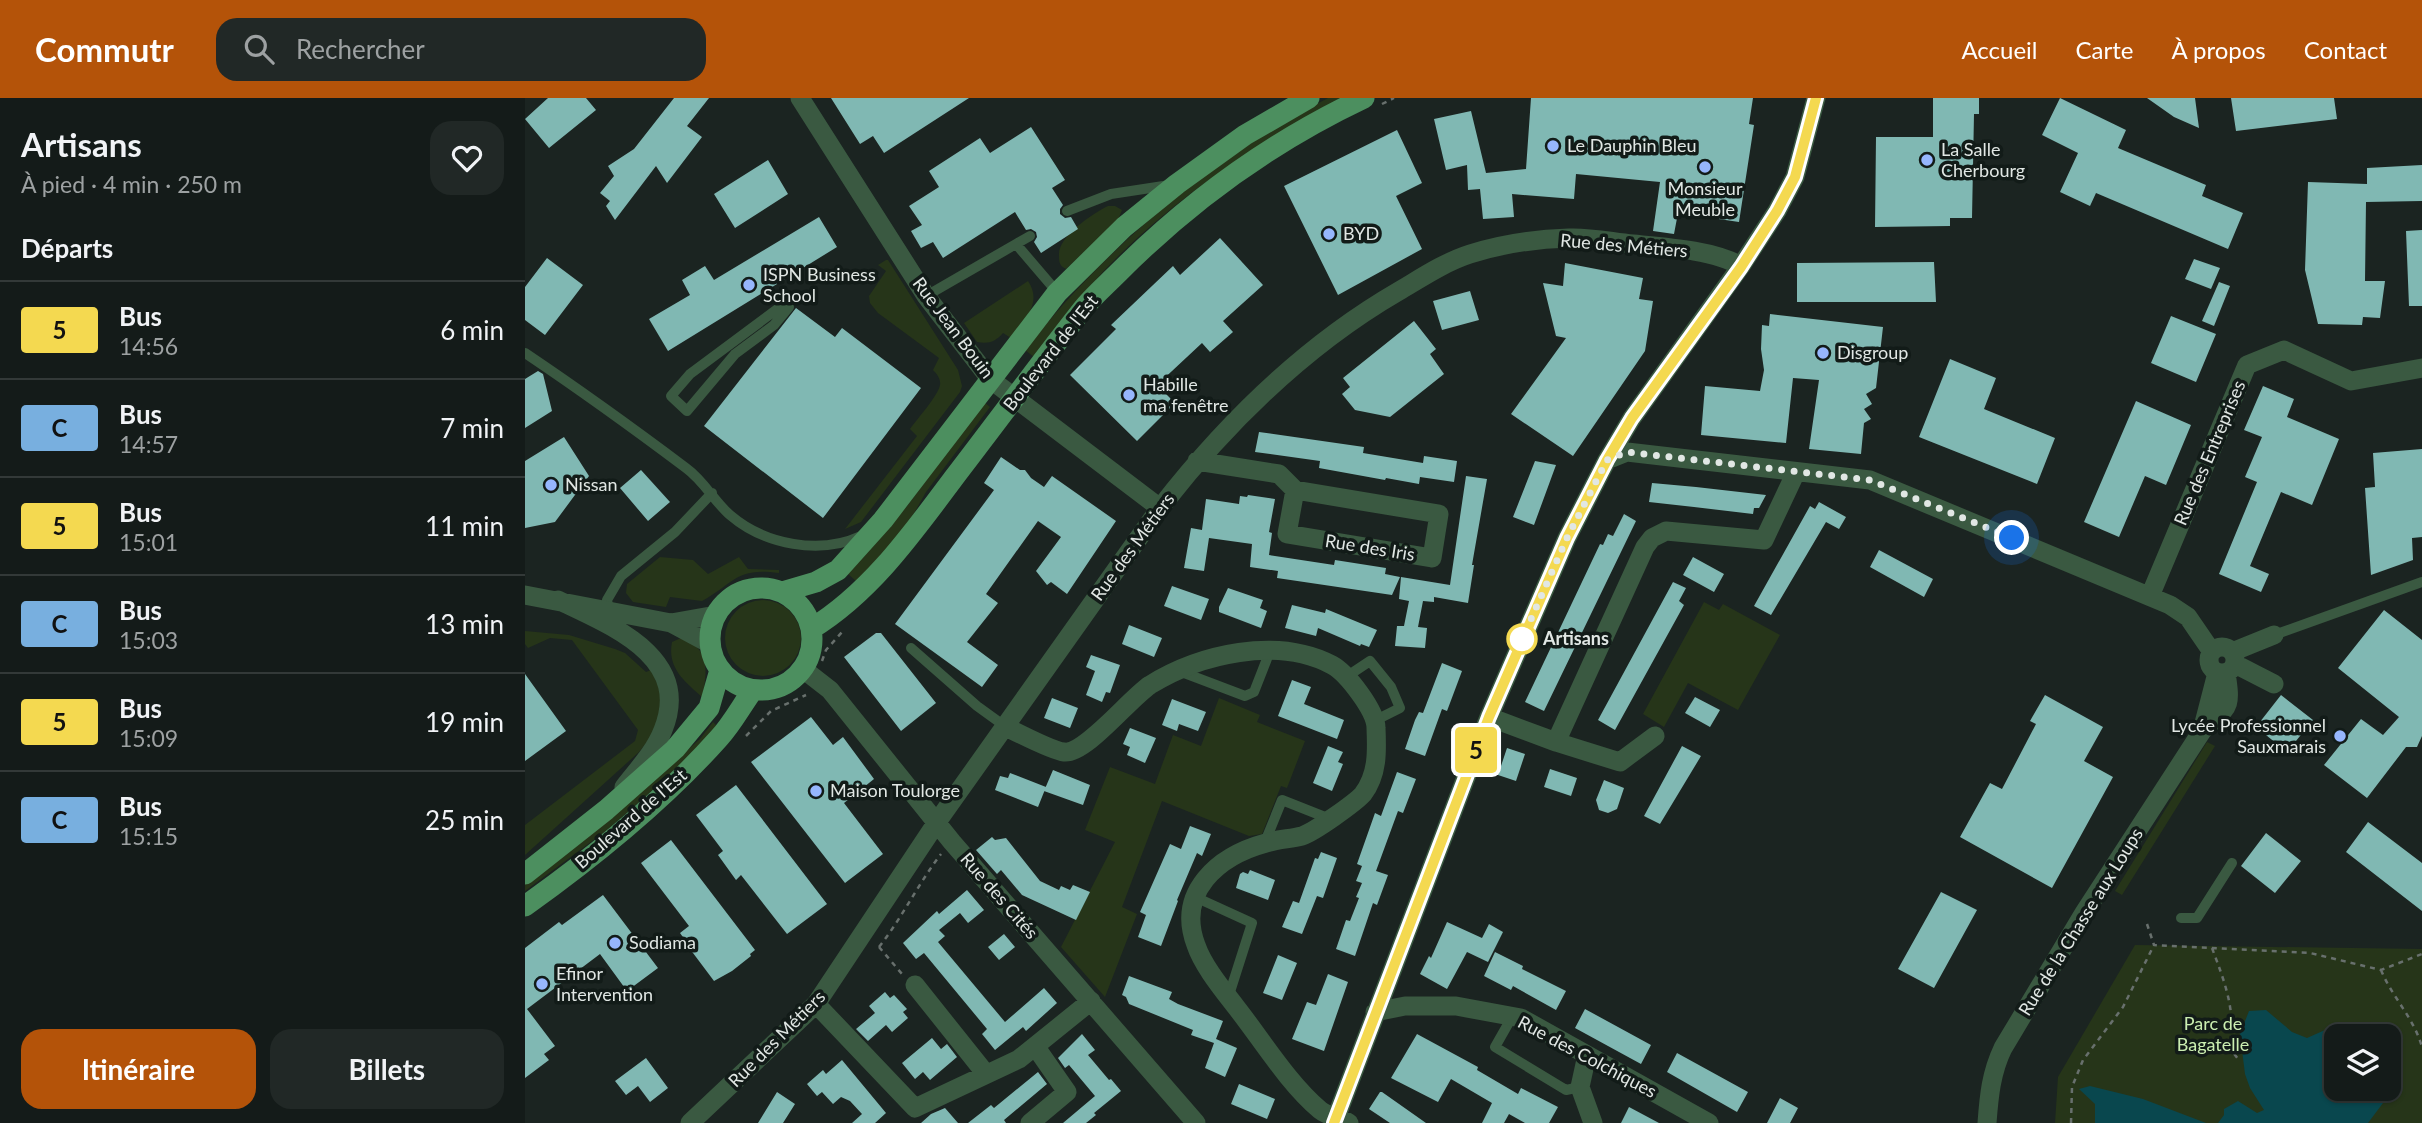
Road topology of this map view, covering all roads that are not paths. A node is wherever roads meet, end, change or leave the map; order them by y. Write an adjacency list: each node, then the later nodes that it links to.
1 (800, 98): 11 (street, Rue Jean Bouin)
2 (1309, 98): 5 (main road, Boulevard de l'Est)
3 (1816, 98): 9 (street)
4 (1373, 101): 16 (main road, Boulevard de l'Est)
5 (1177, 184): 6 (lane); 10 (main road, Boulevard de l'Est)
6 (1067, 211)
7 (1030, 236): 8 (lane)
8 (1016, 244): 10 (lane); 11 (lane)
9 (1741, 267): 17 (street); 18 (street, Rue des Métiers)
10 (1057, 293): 15 (main road, Boulevard de l'Est)
11 (926, 296): 15 (street, Rue Jean Bouin)
12 (787, 306): 12 (lane)
13 (525, 353): 21 (lane)
14 (2422, 368): 27 (street, Rue des Entreprises)
15 (990, 379): 16 (street, Rue Jean Bouin); 23 (main road, Boulevard de l'Est)
16 (1014, 398): 22 (street, Rue Jean Bouin); 32 (main road, Boulevard de l'Est)
17 (1607, 460): 19 (street); 44 (street)
18 (1197, 461): 20 (street, Rue des Iris); 22 (street, Rue des Métiers)
19 (1796, 472): 27 (street); 48 (street)
20 (1295, 490): 20 (street, Rue des Iris)
21 (712, 493): 23 (lane); 29 (lane)
22 (1160, 508): 46 (street, Rue des Métiers)
23 (874, 530): 25 (main road, Boulevard de l'Est)
24 (2422, 582): 33 (lane)
25 (782, 592): 30 (main road); 32 (main road)
26 (525, 595): 28 (street)
27 (2151, 596): 37 (street)
28 (558, 600): 29 (street); 49 (street)
29 (609, 611): 31 (street)
30 (716, 615): 31 (street); 34 (main road)
31 (671, 623): 34 (street)
32 (811, 629): 38 (main road)
33 (2274, 635): 37 (street)
34 (710, 644): 39 (main road)
35 (911, 648): 46 (lane)
36 (1270, 651): 40 (street); 40 (lane); 41 (street)
37 (2224, 663): 42 (street); 75 (street, Rue de la Chasse aux Loups)
38 (803, 669): 43 (main road); 51 (street, Rue des Cités)
39 (720, 670): 43 (main road); 49 (main road, Boulevard de l'Est)
40 (1179, 671): 46 (street)
41 (1345, 677): 45 (street); 45 (lane)
42 (2274, 684)
43 (753, 690): 56 (main road, Boulevard de l'Est)
44 (1489, 717): 48 (street); 62 (street)
45 (1376, 720): 50 (street)
46 (1006, 727): 51 (street, Rue des Métiers)
47 (1655, 736): 48 (street)
48 (1556, 742)
49 (606, 810): 54 (main road, Boulevard de l'Est)
50 (1330, 819): 52 (street); 52 (lane)
51 (937, 822): 60 (street, Rue des Cités); 61 (street, Rue des Métiers)
52 (1265, 843): 55 (street)
53 (2232, 863): 57 (lane)
54 (525, 874)
55 (1195, 897): 59 (street); 59 (lane)
56 (525, 906)
57 (2181, 918)
58 (915, 985): 66 (street)
59 (1229, 997): 69 (street)
60 (1091, 1002): 64 (street); 72 (street, Rue des Cités)
61 (816, 1004): 68 (street); 70 (street, Rue des Métiers)
62 (1375, 1012): 63 (street, Rue des Colchiques); 69 (street)
63 (1512, 1017): 65 (street, Rue des Colchiques); 67 (lane)
64 (1035, 1046): 66 (street); 71 (street)
65 (1587, 1055): 67 (street); 74 (street, Rue des Colchiques)
66 (986, 1074): 68 (street)
67 (1580, 1087): 73 (street)
68 (911, 1115)
69 (1340, 1116)
70 (691, 1123)
71 (1030, 1123)
72 (1196, 1123)
73 (1593, 1123)
74 (1709, 1123)
75 (1987, 1123)

